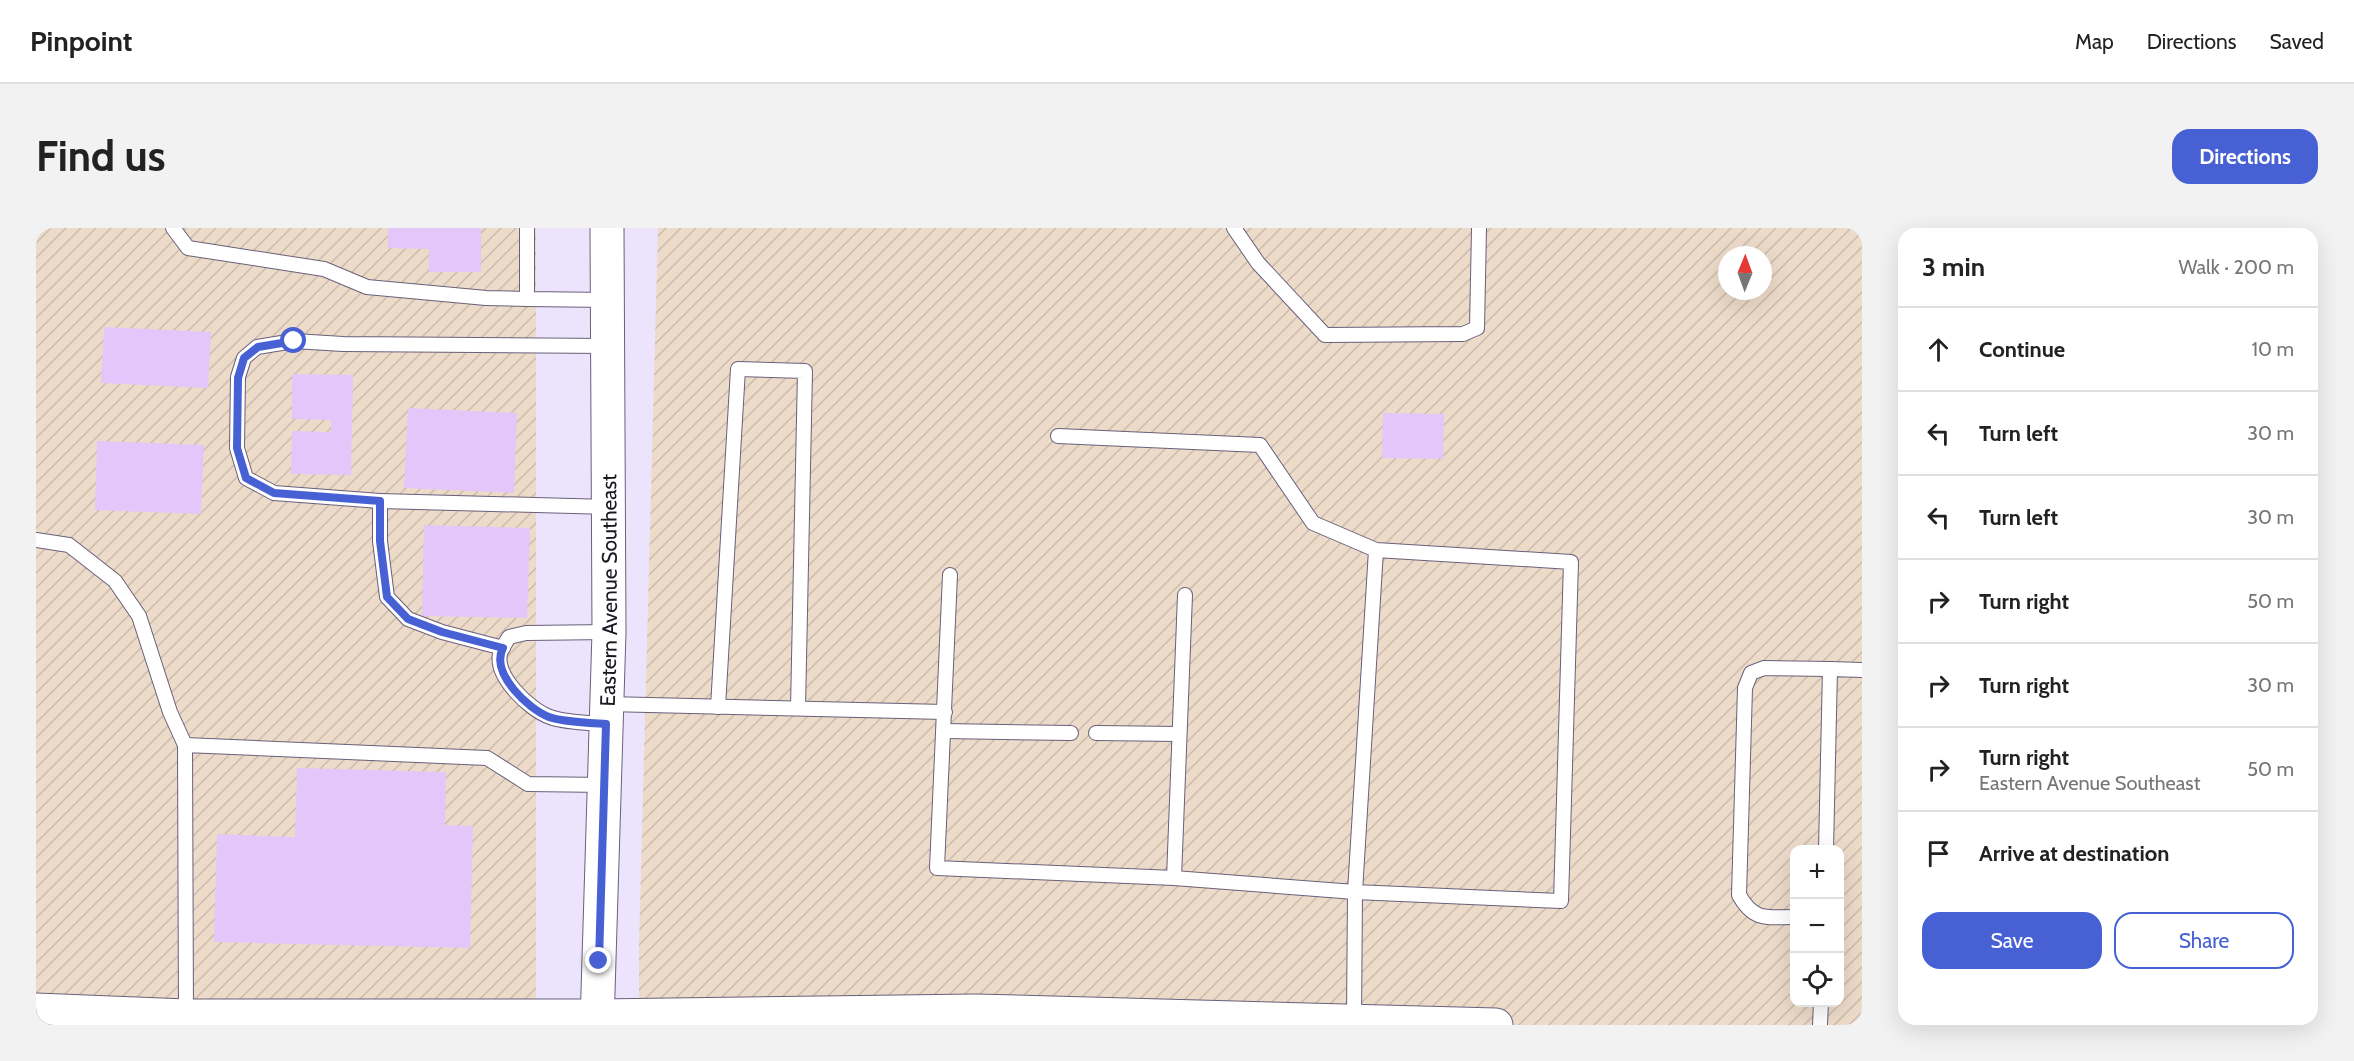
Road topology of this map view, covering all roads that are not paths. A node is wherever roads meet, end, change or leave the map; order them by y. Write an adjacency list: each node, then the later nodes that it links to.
1 (173, 228): 6 (lane)
2 (527, 228): 6 (lane)
3 (607, 228): 7 (street, Eastern Avenue Southeast)
4 (1234, 228): 5 (lane)
5 (1479, 228)
6 (526, 298): 7 (lane)
7 (608, 300): 8 (street, Eastern Avenue Southeast)
8 (608, 346): 10 (lane); 11 (street, Eastern Avenue Southeast)
9 (1058, 436): 13 (lane)
10 (380, 501): 11 (lane); 17 (lane)
11 (609, 507): 16 (street, Eastern Avenue Southeast)
12 (36, 540): 28 (lane)
13 (1376, 550): 32 (lane); 32 (lane)
14 (950, 575): 22 (lane)
15 (1185, 595): 27 (lane)
16 (609, 632): 17 (lane); 23 (street, Eastern Avenue Southeast)
17 (503, 648): 23 (lane)
18 (1830, 669): 19 (lane); 30 (lane); 33 (lane)
19 (1862, 670)
20 (718, 707): 21 (lane); 21 (lane); 23 (lane)
21 (798, 708): 22 (lane)
22 (945, 712): 24 (lane)
23 (606, 714): 29 (street, Eastern Avenue Southeast)
24 (944, 731): 25 (lane); 31 (lane)
25 (1071, 733)
26 (1096, 733): 27 (lane)
27 (1179, 734): 31 (lane)
28 (184, 745): 29 (lane); 36 (lane)
29 (605, 785): 38 (street, Eastern Avenue Southeast)
30 (1826, 845)
31 (1174, 878): 32 (lane)
32 (1355, 892): 40 (lane)
33 (1790, 918)
34 (1821, 1007): 42 (lane)
35 (36, 1010): 36 (street)
36 (186, 1016): 38 (street)
37 (976, 1018): 38 (street); 39 (street)
38 (597, 1021)
39 (1224, 1021): 40 (street)
40 (1354, 1021): 41 (street)
41 (1496, 1025)
42 (1820, 1025)

